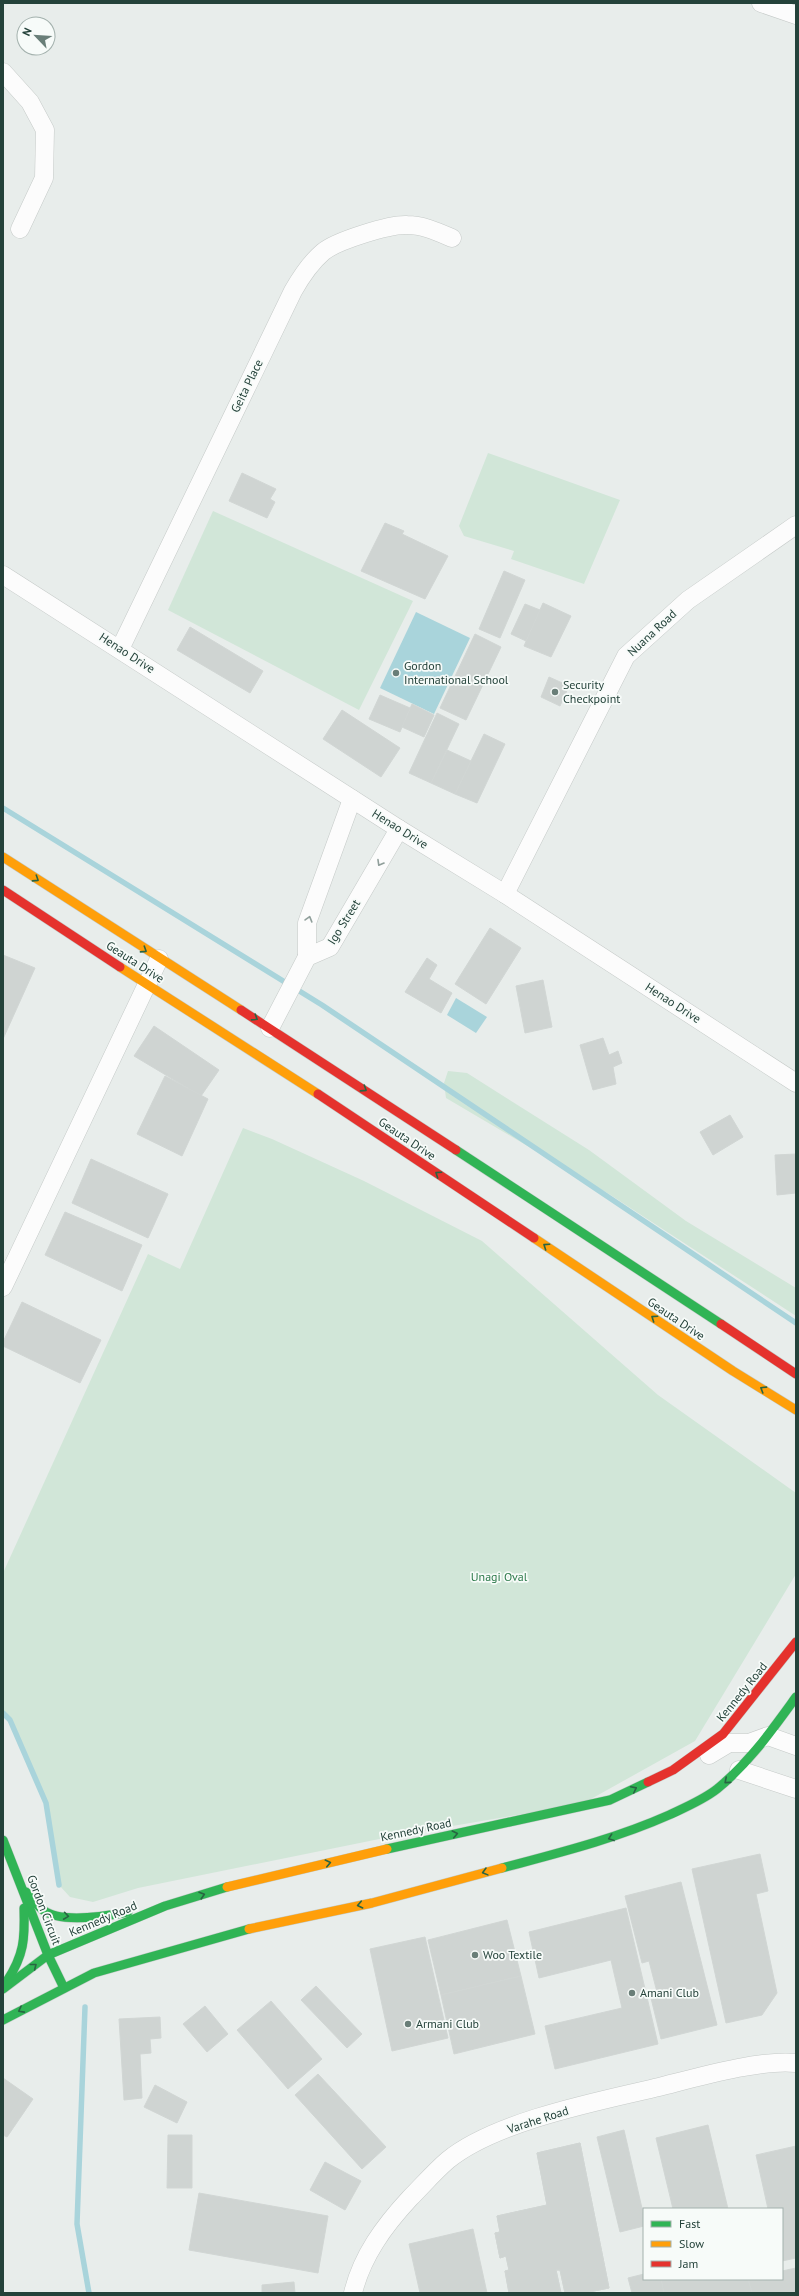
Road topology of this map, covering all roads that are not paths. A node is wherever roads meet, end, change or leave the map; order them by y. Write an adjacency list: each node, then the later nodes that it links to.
1 (772, 5): 2 (street)
2 (796, 15)
3 (3, 72): 4 (street)
4 (20, 229)
5 (452, 238): 8 (street, Geita Place)
6 (796, 525): 13 (street, Nuana Road)
7 (3, 575): 8 (street, Henao Drive)
8 (120, 649): 9 (street, Henao Drive)
9 (352, 799): 10 (street, Henao Drive); 14 (street, one-way to 9)
10 (399, 829): 13 (street, Henao Drive); 14 (street, Igo Street, one-way to 14)
11 (3, 857): 15 (main road, Geauta Drive, one-way to 15)
12 (3, 890): 16 (main road, Geauta Drive)
13 (505, 894): 18 (street, Henao Drive)
14 (307, 957): 17 (street)
15 (159, 959): 16 (street); 17 (main road, Geauta Drive, one-way to 17)
16 (147, 984): 19 (street); 21 (main road, Geauta Drive, one-way to 16)
17 (270, 1028): 20 (main road, Geauta Drive, one-way to 20)
18 (796, 1083)
19 (3, 1287)
20 (796, 1374)
21 (796, 1410)
22 (796, 1642): 26 (main road, Kennedy Road)
23 (796, 1697): 24 (main road)
24 (768, 1736): 25 (street); 26 (street); 27 (main road)
25 (796, 1746)
26 (673, 1770): 31 (main road, Kennedy Road, one-way to 26)
27 (739, 1770): 28 (street); 34 (main road, one-way to 34)
28 (796, 1789)
29 (3, 1840): 30 (main road, Gordon Circuit)
30 (23, 1889): 31 (main road, one-way to 31); 32 (main road, Gordon Circuit); 33 (main road)
31 (165, 1906): 32 (main road, Kennedy Road)
32 (48, 1955): 33 (main road, Kennedy Road, one-way to 32); 34 (main road, Gordon Circuit)
33 (3, 1988)
34 (64, 1988): 35 (main road, one-way to 35)
35 (3, 2020)
36 (796, 2063): 37 (street, Varahe Road)
37 (353, 2293)

